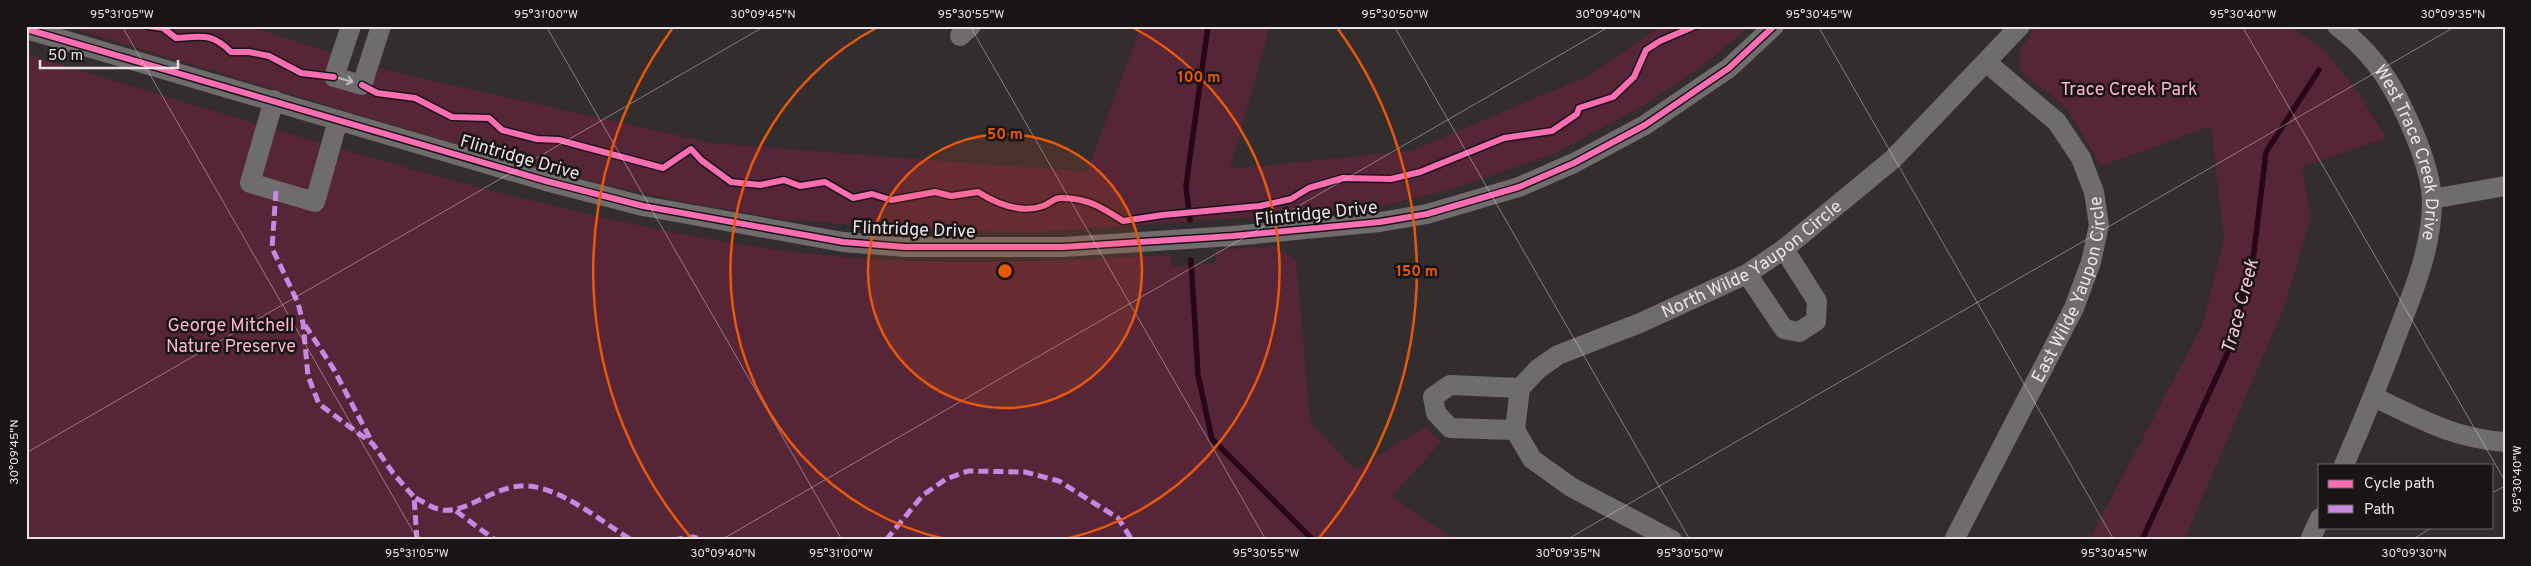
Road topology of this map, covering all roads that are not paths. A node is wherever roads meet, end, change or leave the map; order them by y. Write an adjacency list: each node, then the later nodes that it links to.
1 (350, 26): 2 (street, one-way to 2)
2 (381, 26)
3 (1774, 26): 10 (street, Flintridge Drive)
4 (2004, 26): 8 (street, North Wilde Yaupon Circle)
5 (2020, 26): 8 (street, North Wilde Yaupon Circle)
6 (26, 29): 9 (street, Flintridge Drive)
7 (2349, 29): 12 (street, West Trace Creek Drive)
8 (1986, 62): 13 (street, North Wilde Yaupon Circle); 22 (street, East Wilde Yaupon Circle)
9 (274, 100): 10 (street, Flintridge Drive); 10 (street)
10 (338, 120)
11 (2505, 186): 12 (street)
12 (2432, 199): 16 (street, West Trace Creek Drive)
13 (1784, 249): 14 (street, North Wilde Yaupon Circle); 14 (street)
14 (1746, 274): 15 (street, North Wilde Yaupon Circle)
15 (1520, 388): 17 (street); 17 (street)
16 (2374, 397): 18 (street); 19 (street, West Trace Creek Drive)
17 (1515, 430): 21 (street)
18 (2505, 442)
19 (2344, 464)
20 (2318, 522): 23 (street)
21 (1672, 540)
22 (1954, 540)
23 (2310, 540)

